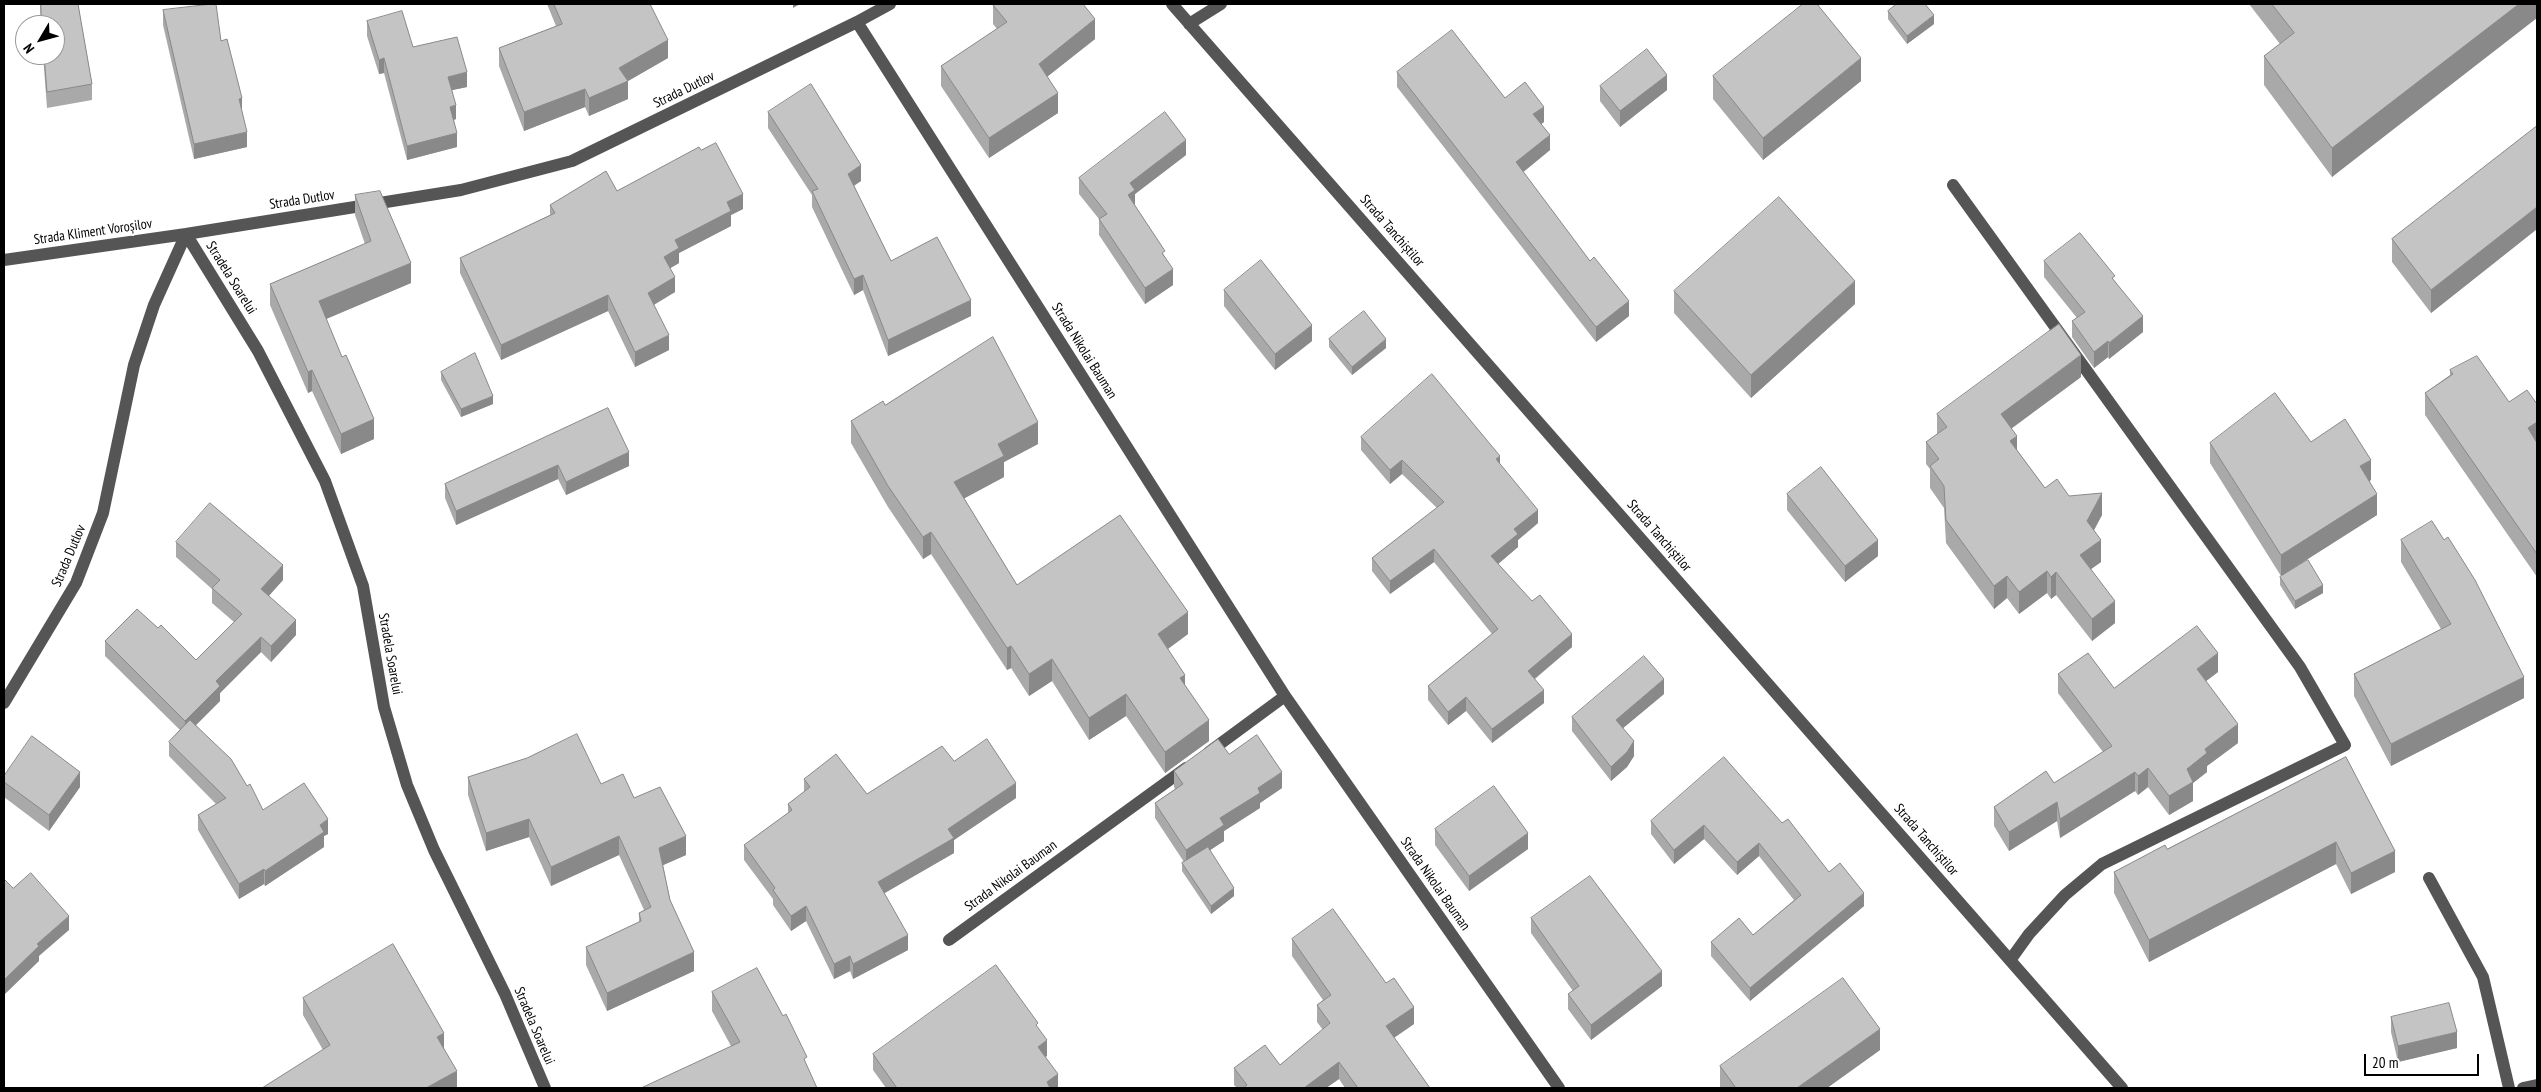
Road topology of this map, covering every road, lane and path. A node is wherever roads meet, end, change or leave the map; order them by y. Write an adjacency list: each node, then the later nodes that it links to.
1 (890, 4): 4 (street, Strada Dutlov)
2 (1172, 4): 5 (street, Strada Tanchiștilor)
3 (1221, 4): 5 (street)
4 (857, 22): 7 (street, Strada Dutlov); 9 (street, Strada Nikolai Bauman)
5 (1189, 24): 13 (street, Strada Tanchiștilor)
6 (1953, 185): 13 (street)
7 (186, 234): 8 (street, Strada Kliment Voroșilov); 10 (street, Strada Dutlov); 15 (street, Stradela Soarelui)
8 (4, 260)
9 (1286, 696): 12 (street, Strada Nikolai Bauman); 16 (street, Strada Nikolai Bauman)
10 (4, 704)
11 (2429, 878): 18 (street)
12 (949, 940)
13 (2010, 959): 17 (street, Strada Tanchiștilor)
14 (2537, 1085): 19 (street)
15 (545, 1088)
16 (1560, 1088)
17 (2122, 1088)
18 (2509, 1088)
19 (2523, 1088)

